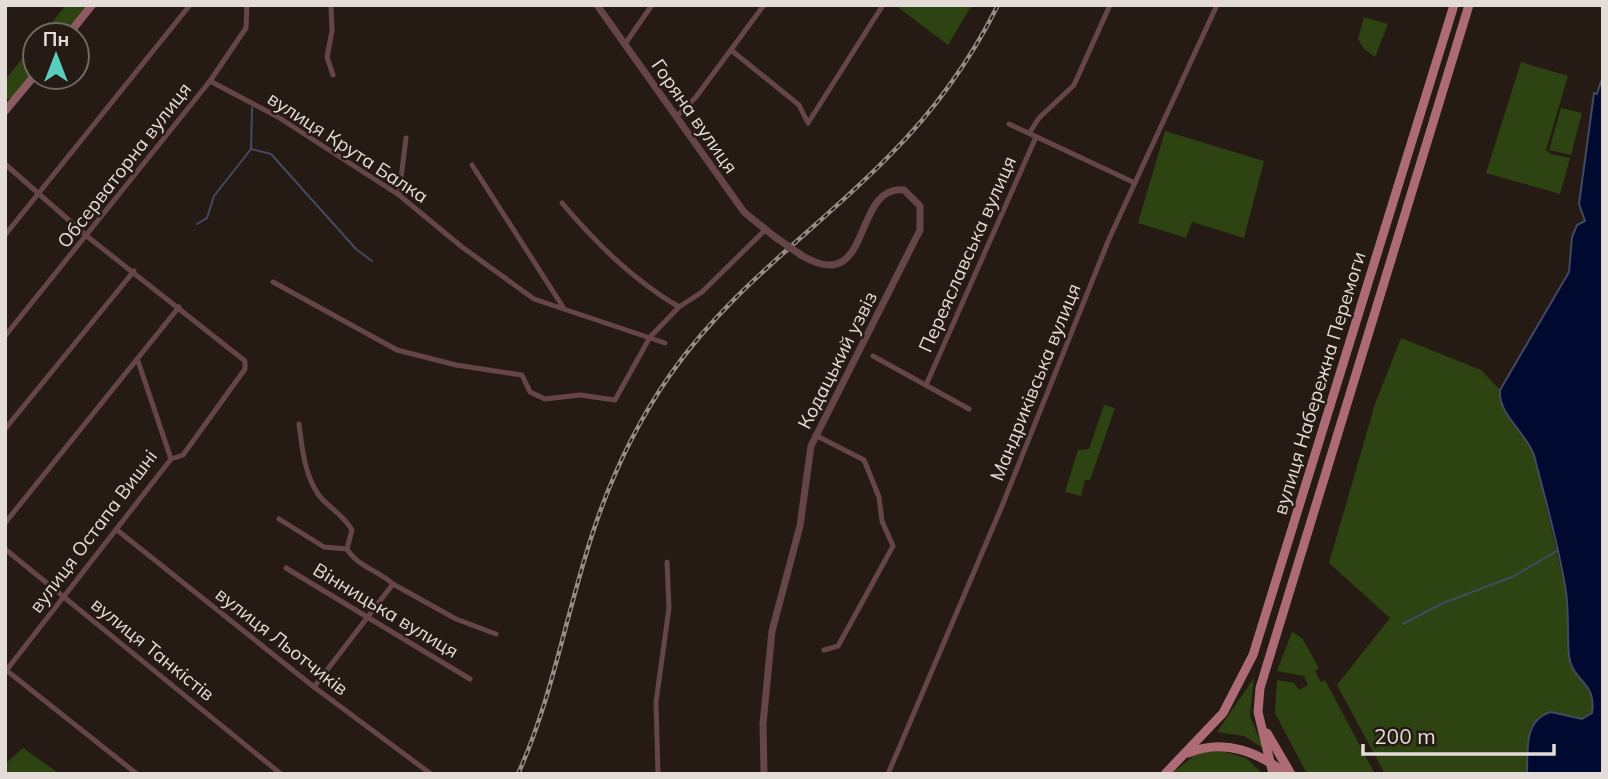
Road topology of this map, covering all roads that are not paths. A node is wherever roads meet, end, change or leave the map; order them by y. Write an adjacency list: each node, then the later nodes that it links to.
1 (92, 5): 13 (main road)
2 (190, 5): 27 (street)
3 (247, 5): 17 (street, Обсерваторна вулиця)
4 (331, 5): 16 (street)
5 (597, 5): 14 (street, Горяна вулиця)
6 (652, 5): 14 (street)
7 (764, 5): 15 (street)
8 (883, 5): 15 (street)
9 (1111, 5): 22 (street, Переяславська вулиця)
10 (1217, 5): 26 (street, Мандриківська вулиця)
11 (1454, 5): 34 (main road, вулиця Набережна Перемоги)
12 (1469, 5): 35 (main road, вулиця Набережна Перемоги)
13 (79, 21)
14 (625, 44): 20 (street, Горяна вулиця)
15 (731, 50): 20 (street)
16 (333, 75)
17 (210, 82): 28 (street, вулиця Крута Балка); 33 (street, Обсерваторна вулиця)
18 (22, 91): 19 (main road)
19 (5, 111)
20 (676, 117): 30 (street, Горяна вулиця)
21 (1009, 124): 22 (street)
22 (1033, 134): 26 (street); 46 (street, Переяславська вулиця)
23 (406, 138): 28 (street)
24 (5, 164): 27 (street)
25 (472, 165): 39 (street)
26 (1135, 183): 77 (street, Мандриківська вулиця)
27 (38, 194): 31 (street); 33 (street)
28 (399, 195): 39 (street, вулиця Крута Балка)
29 (562, 203): 40 (street)
30 (766, 229): 32 (street, Горяна вулиця); 40 (street)
31 (5, 234)
32 (775, 236): 50 (street, Кодацький узвіз, bridge)
33 (88, 237): 36 (street); 41 (street, Обсерваторна вулиця)
34 (1381, 242): 35 (main road); 69 (main road, вулиця Набережна Перемоги)
35 (1395, 247): 67 (main road, вулиця Набережна Перемоги)
36 (134, 271): 38 (street); 49 (street)
37 (273, 282): 42 (street)
38 (179, 307): 45 (street); 51 (street)
39 (564, 307): 42 (street, вулиця Крута Балка)
40 (679, 307): 42 (street)
41 (5, 336)
42 (650, 337): 43 (street, вулиця Крута Балка)
43 (665, 343)
44 (873, 356): 46 (street)
45 (138, 361): 51 (street, вулиця Остапа Вишні); 53 (street)
46 (926, 385): 47 (street)
47 (969, 409)
48 (299, 424): 56 (street)
49 (5, 429)
50 (814, 435): 63 (street); 76 (street, Кодацький узвіз)
51 (171, 459): 54 (street, вулиця Остапа Вишні)
52 (279, 519): 56 (street)
53 (5, 523)
54 (117, 530): 60 (street, вулиця Остапа Вишні); 66 (street, вулиця Льотчиків)
55 (5, 549): 60 (street, вулиця Танкістів)
56 (347, 549): 59 (street)
57 (667, 562): 75 (street)
58 (286, 568): 61 (street, Вінницька вулиця)
59 (393, 584): 61 (street); 62 (street)
60 (63, 596): 64 (street, вулиця Остапа Вишні); 73 (street, вулиця Танкістів)
61 (368, 617): 65 (street, Вінницька вулиця); 66 (street)
62 (496, 634)
63 (824, 650)
64 (6, 671): 72 (street)
65 (470, 679)
66 (314, 687): 74 (street, вулиця Льотчиків)
67 (1261, 722): 70 (main road, вулиця Набережна Перемоги); 81 (main road, вулиця Набережна Перемоги)
68 (1241, 750): 69 (main road, вулиця Набережна Перемоги); 70 (main road, вулиця Набережна Перемоги); 80 (main road, вулиця Набережна Перемоги)
69 (1185, 754): 71 (main road, вулиця Набережна Перемоги)
70 (1271, 762): 80 (main road, вулиця Набережна Перемоги); 81 (main road, вулиця Набережна Перемоги)
71 (1171, 765): 78 (main road); 79 (main road, вулиця Набережна Перемоги)
72 (137, 774)
73 (281, 774)
74 (431, 774)
75 (658, 774)
76 (764, 774)
77 (888, 774)
78 (1159, 774)
79 (1165, 774)
80 (1272, 774)
81 (1289, 774)

